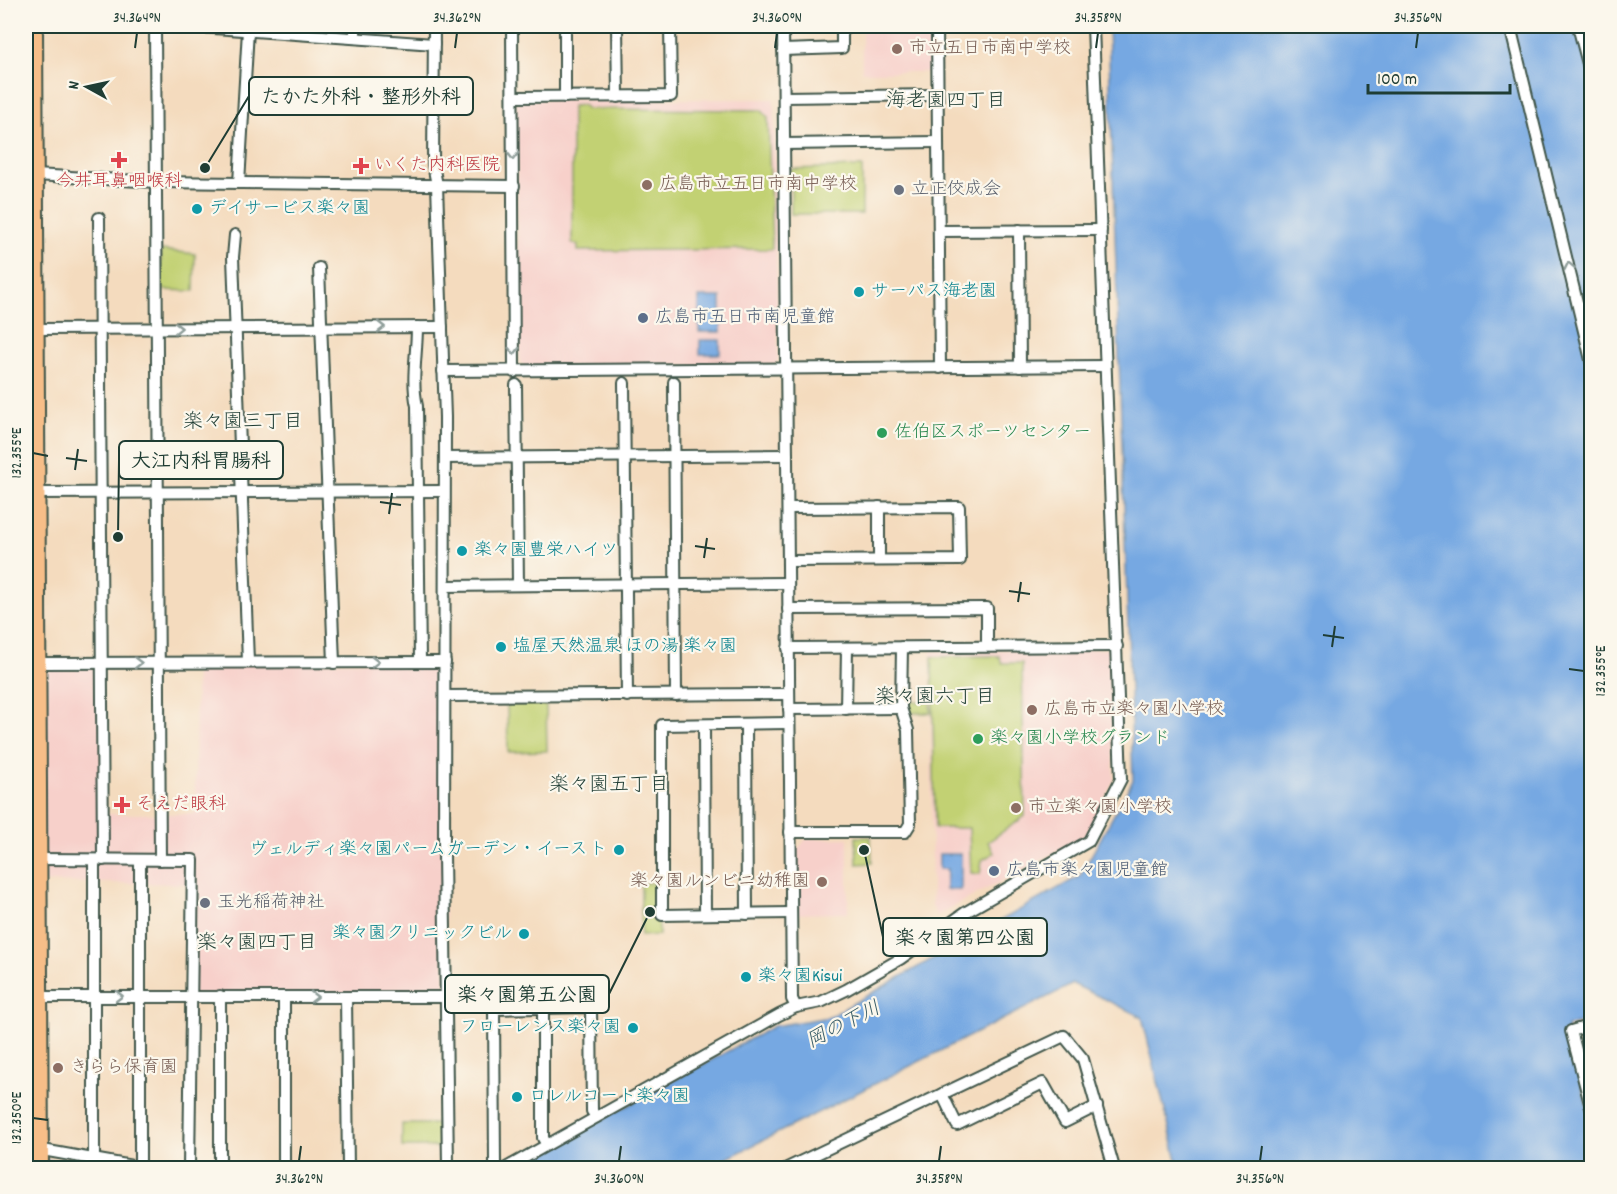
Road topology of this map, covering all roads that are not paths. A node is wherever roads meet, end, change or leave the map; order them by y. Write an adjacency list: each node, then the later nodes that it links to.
1 (34, 26): 29 (highway)
2 (155, 26): 30 (street)
3 (186, 26): 17 (street)
4 (355, 26): 18 (street)
5 (434, 26): 19 (street)
6 (512, 26): 24 (street)
7 (565, 26): 25 (street)
8 (617, 26): 26 (street)
9 (670, 26): 26 (street)
10 (783, 26): 20 (street)
11 (842, 26): 20 (street)
12 (937, 26): 22 (street)
13 (1093, 26): 36 (street)
14 (1510, 26): 47 (street, one-way to 14)
15 (1578, 26): 21 (street)
16 (269, 29): 17 (street); 18 (street)
17 (248, 30): 31 (street)
18 (355, 38): 19 (street)
19 (434, 44): 32 (street)
20 (783, 50): 23 (street)
21 (1592, 79)
22 (937, 95): 23 (street); 27 (street)
23 (784, 96): 28 (street)
24 (513, 97): 25 (street); 33 (street, one-way to 33)
25 (566, 97): 26 (street)
26 (618, 97)
27 (938, 142): 28 (street); 37 (street)
28 (784, 144): 51 (street)
29 (35, 175): 30 (street); 46 (highway)
30 (156, 182): 31 (street); 45 (street)
31 (239, 183): 32 (street)
32 (437, 185): 33 (street); 43 (street)
33 (514, 186): 53 (street, one-way to 53)
34 (99, 218): 44 (street)
35 (1019, 230): 36 (street); 37 (street); 49 (street)
36 (1101, 230): 48 (street)
37 (939, 231): 50 (street)
38 (235, 235): 40 (street)
39 (319, 268): 41 (street)
40 (236, 327): 41 (street); 45 (street, one-way to 40); 62 (street)
41 (322, 327): 42 (street, one-way to 42); 67 (street)
42 (417, 327): 43 (street); 63 (street)
43 (442, 327): 52 (street)
44 (99, 328): 45 (street); 46 (street); 65 (street)
45 (158, 328): 66 (street)
46 (35, 329): 68 (highway)
47 (1592, 364)
48 (1105, 366): 49 (street); 80 (street)
49 (1020, 367): 50 (street)
50 (940, 368): 51 (street)
51 (786, 369): 53 (street); 57 (street)
52 (443, 371): 53 (street); 60 (street)
53 (514, 372)
54 (674, 382): 59 (street)
55 (624, 383): 58 (street)
56 (516, 385): 61 (street)
57 (787, 455): 59 (street); 70 (street)
58 (624, 456): 59 (street); 61 (street); 74 (street)
59 (674, 456): 75 (street)
60 (445, 458): 61 (street); 64 (street)
61 (517, 458): 76 (street)
62 (242, 491): 66 (street); 67 (street); 85 (street)
63 (418, 491): 64 (street); 67 (street); 84 (street)
64 (444, 491): 77 (street)
65 (100, 492): 66 (street); 68 (street); 88 (street)
66 (159, 492): 89 (street)
67 (328, 492): 90 (street)
68 (36, 493): 87 (highway)
69 (879, 507): 70 (street); 71 (street); 71 (street)
70 (788, 508): 72 (street)
71 (879, 560): 72 (street)
72 (788, 561): 73 (street)
73 (788, 583): 75 (street); 78 (street)
74 (626, 584): 75 (street); 76 (street); 94 (street)
75 (676, 584): 92 (street)
76 (518, 585): 77 (street)
77 (445, 586): 86 (street)
78 (788, 609): 79 (street); 82 (street)
79 (987, 646): 80 (street); 81 (street)
80 (1117, 646): 117 (street)
81 (902, 647): 83 (street); 95 (street)
82 (789, 648): 83 (street); 91 (street)
83 (847, 648): 97 (street)
84 (420, 661): 86 (street); 90 (street, one-way to 84)
85 (248, 662): 89 (street); 90 (street)
86 (445, 662): 93 (street)
87 (37, 663): 88 (street); 102 (highway)
88 (101, 663): 89 (street, one-way to 89); 103 (street)
89 (160, 663): 105 (street)
90 (334, 663)
91 (789, 694): 92 (street); 96 (street)
92 (676, 695): 94 (street)
93 (445, 696): 94 (street); 116 (street)
94 (627, 696)
95 (901, 708): 97 (street); 101 (street)
96 (789, 709): 97 (street); 98 (street)
97 (846, 709)
98 (789, 723): 99 (street); 101 (street)
99 (746, 724): 100 (street); 107 (street)
100 (704, 725): 106 (street); 106 (street)
101 (790, 832): 108 (street)
102 (38, 859): 103 (street); 113 (highway)
103 (99, 860): 104 (street); 109 (street)
104 (140, 860): 105 (street); 110 (street)
105 (160, 860): 111 (street)
106 (705, 914): 107 (street)
107 (747, 914): 108 (street)
108 (791, 914): 117 (street)
109 (94, 996): 110 (street, one-way to 110); 113 (street); 126 (street)
110 (141, 996): 111 (street); 127 (street)
111 (191, 996): 112 (street); 128 (street)
112 (220, 996): 114 (street); 129 (street)
113 (39, 997): 125 (highway)
114 (284, 997): 115 (street, one-way to 115); 130 (street)
115 (346, 997): 116 (street); 131 (street)
116 (445, 997): 132 (street)
117 (796, 1007): 123 (street)
118 (543, 1008): 123 (street); 124 (street); 133 (street)
119 (1592, 1025): 122 (street)
120 (942, 1094): 121 (street); 121 (street); 135 (street)
121 (1097, 1106): 136 (street)
122 (1592, 1111)
123 (596, 1117): 124 (street)
124 (547, 1144): 134 (street)
125 (36, 1156): 126 (street)
126 (94, 1161): 127 (street)
127 (142, 1168)
128 (189, 1168)
129 (220, 1168)
130 (284, 1168)
131 (348, 1168)
132 (448, 1168)
133 (497, 1168)
134 (506, 1168)
135 (787, 1168)
136 (1114, 1168)

